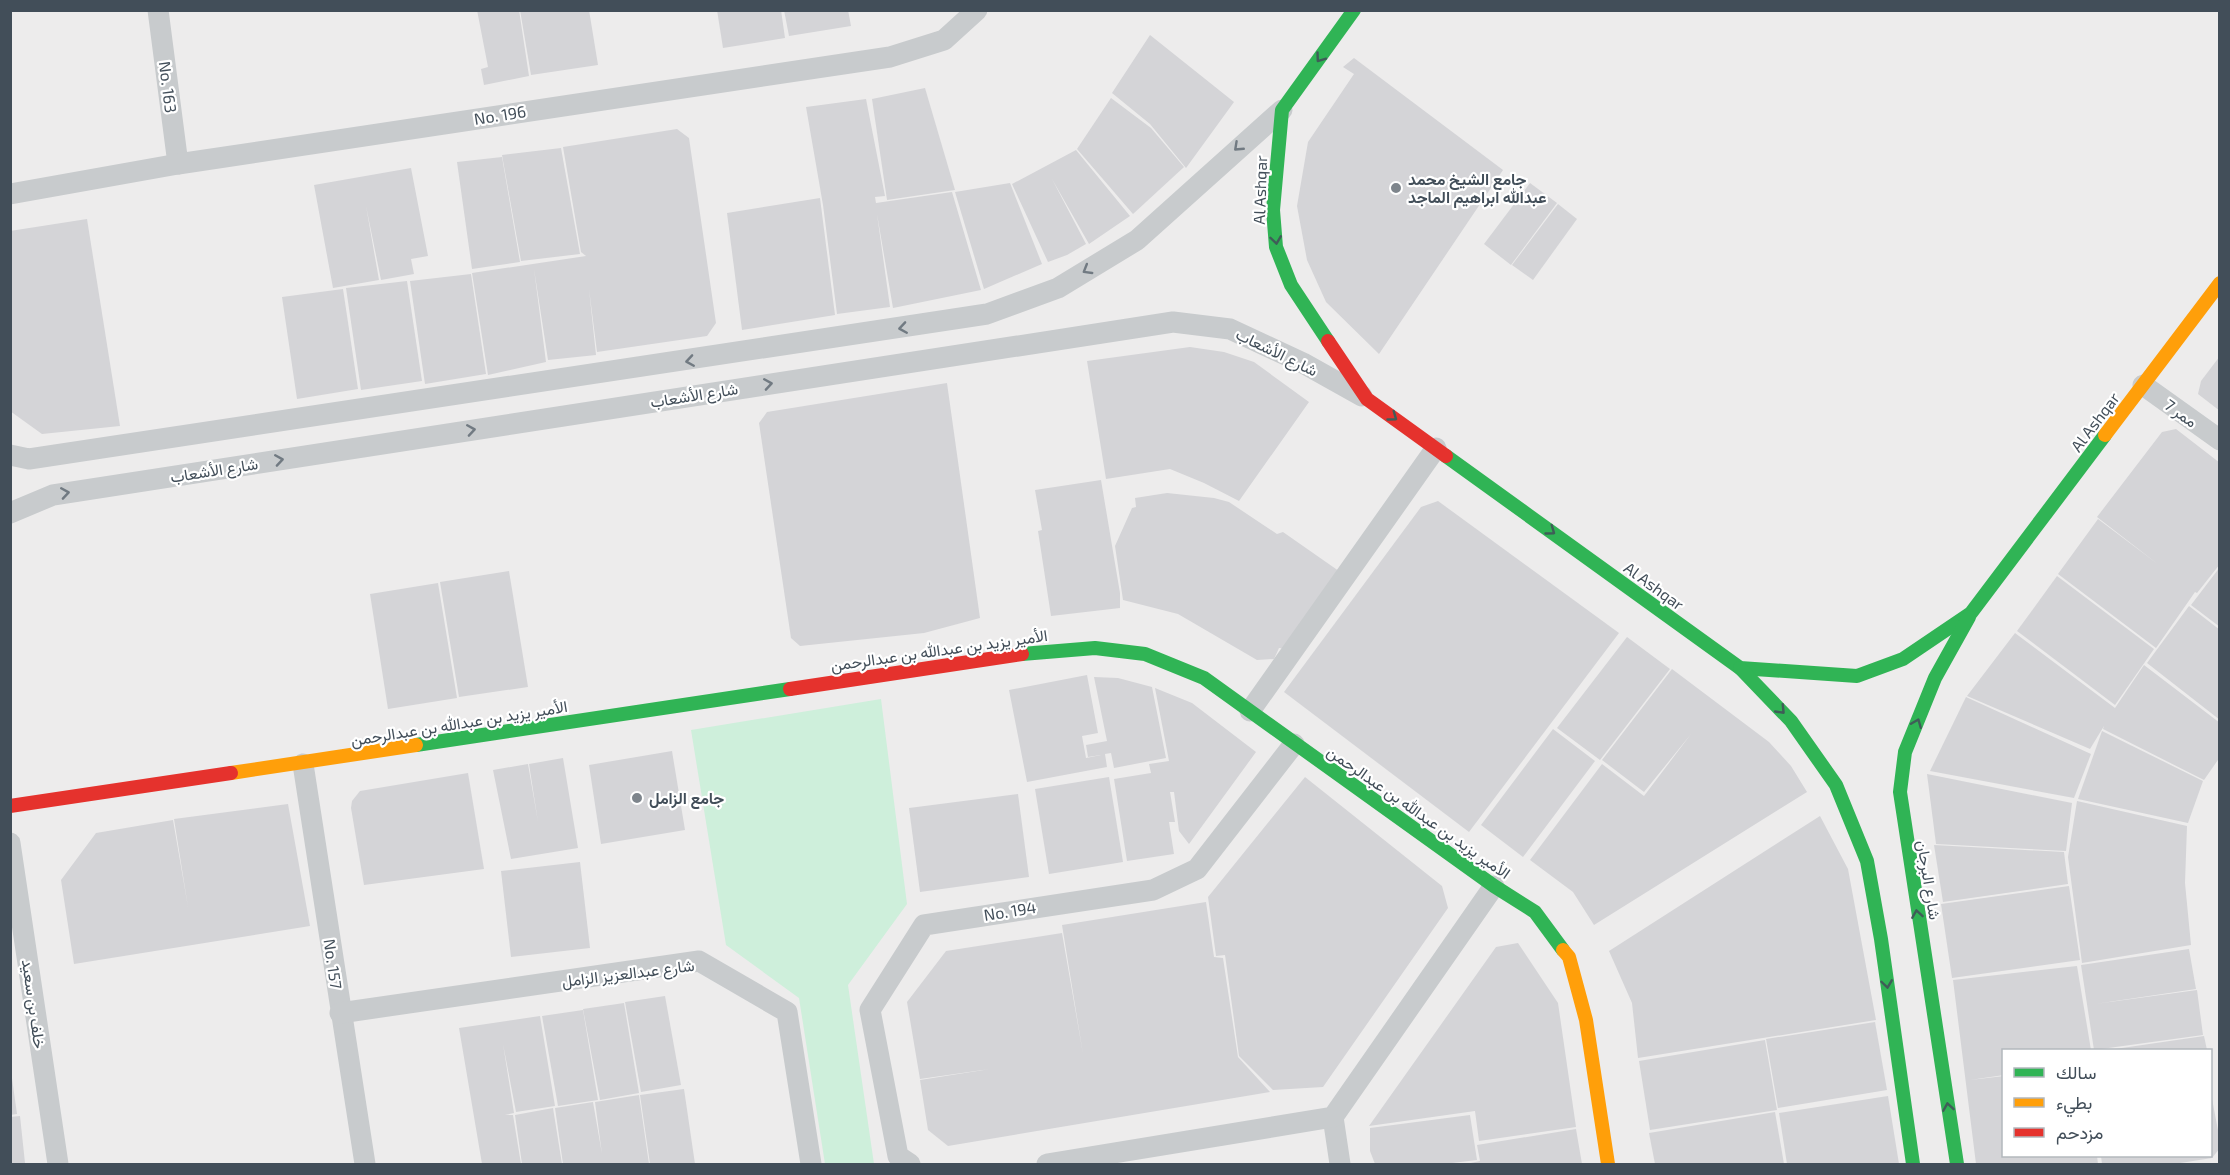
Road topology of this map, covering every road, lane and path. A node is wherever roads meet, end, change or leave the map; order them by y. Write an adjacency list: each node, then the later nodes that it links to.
1 (158, 10): 5 (street, No. 163)
2 (977, 10): 5 (street, No. 196)
3 (1354, 10): 4 (street, one-way to 4)
4 (1282, 110): 9 (street, Al Ashqar, one-way to 9); 12 (street, شارع الأشعاب, one-way to 12)
5 (178, 164): 6 (street, No. 196)
6 (10, 194)
7 (2220, 283): 8 (street, Al Ashqar)
8 (2143, 385): 10 (street, ممر 7); 14 (street, Al Ashqar)
9 (1367, 399): 11 (street, Al Ashqar, one-way to 11); 13 (street, شارع الأشعاب, one-way to 9)
10 (2220, 440)
11 (1436, 448): 15 (street, Al Ashqar, one-way to 15); 16 (street)
12 (10, 456)
13 (10, 513)
14 (1971, 614): 15 (street, Al Ashqar); 32 (street, شارع البرجان, one-way to 14)
15 (1740, 668): 31 (street, one-way to 31)
16 (1250, 711): 17 (street, الأمير يزيد بن عبدالله بن عبدالرحمن); 18 (street, الأمير يزيد بن عبدالله بن عبدالرحمن)
17 (1294, 744): 21 (street, الأمير يزيد بن عبدالله بن عبدالرحمن); 27 (street, No. 194)
18 (303, 764): 19 (street, الأمير يزيد بن عبدالله بن عبدالرحمن); 22 (street, No. 157)
19 (10, 807)
20 (10, 843): 24 (street, خلف بن سعيد)
21 (1494, 886): 23 (street); 30 (street, الأمير يزيد بن عبدالله بن عبدالرحمن)
22 (340, 1013): 25 (street, No. 157); 26 (street, شارع عبدالعزيز الزامل)
23 (1333, 1117): 28 (street); 29 (street)
24 (58, 1164)
25 (365, 1164)
26 (811, 1164)
27 (910, 1164)
28 (1047, 1164)
29 (1340, 1164)
30 (1608, 1164)
31 (1913, 1164)
32 (1957, 1164)

